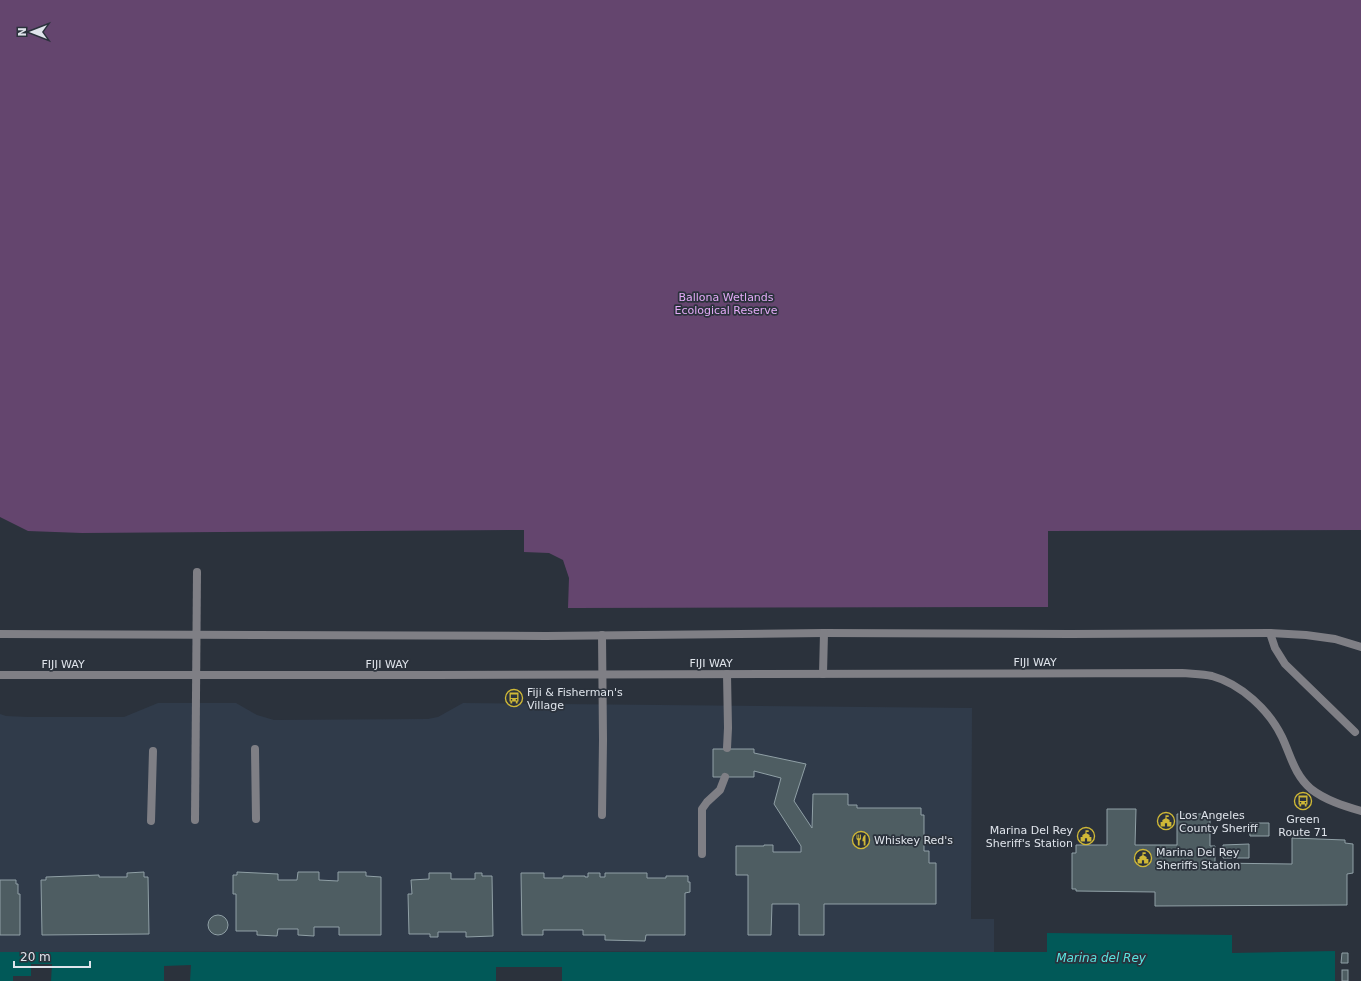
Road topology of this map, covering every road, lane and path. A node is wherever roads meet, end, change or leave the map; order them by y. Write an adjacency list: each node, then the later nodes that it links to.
1 (197, 572): 5 (street)
2 (824, 633): 3 (street); 6 (street); 9 (street)
3 (1270, 633): 7 (street); 13 (street)
4 (0, 634): 5 (street)
5 (197, 635): 6 (street); 11 (street)
6 (602, 635): 12 (street)
7 (1361, 647)
8 (727, 674): 9 (street, FIJI WAY); 12 (street, FIJI WAY); 14 (street)
9 (823, 674): 18 (street, FIJI WAY)
10 (0, 675): 11 (street, FIJI WAY)
11 (197, 675): 12 (street, FIJI WAY); 21 (street)
12 (603, 675): 19 (street)
13 (1355, 732)
14 (727, 748)
15 (255, 750): 20 (street)
16 (153, 751): 22 (street)
17 (725, 777): 23 (street)
18 (1361, 811)
19 (602, 815)
20 (256, 819)
21 (195, 820)
22 (151, 821)
23 (702, 854)

